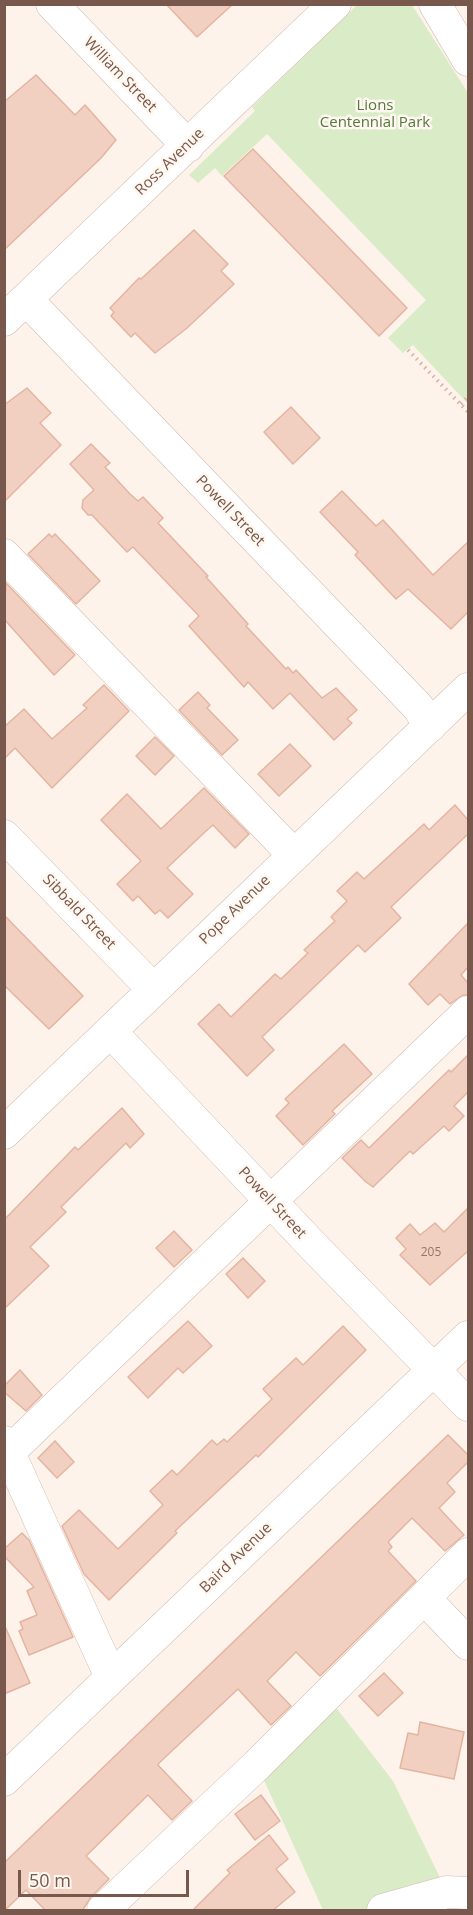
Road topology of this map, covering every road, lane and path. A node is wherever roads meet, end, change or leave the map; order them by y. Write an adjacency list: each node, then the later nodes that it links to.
1 (52, 4): 5 (street, William Street)
2 (435, 4): 4 (street)
3 (323, 8): 5 (street, Ross Avenue)
4 (468, 60)
5 (188, 146): 6 (street, Ross Avenue)
6 (15, 310): 13 (street, Powell Street)
7 (408, 350): 9 (path)
8 (468, 397): 9 (path)
9 (461, 404): 10 (path)
10 (468, 412)
11 (4, 555): 15 (street)
12 (468, 689): 13 (street, Pope Avenue)
13 (430, 726): 15 (street, Pope Avenue)
14 (4, 836): 16 (street, Sibbald Street)
15 (293, 854): 16 (street, Pope Avenue)
16 (153, 989): 18 (street, Pope Avenue)
17 (468, 1012): 20 (street)
18 (112, 1033): 19 (street, Pope Avenue); 20 (street, Powell Street)
19 (4, 1133)
20 (272, 1202): 22 (street, Powell Street); 24 (street)
21 (468, 1337): 22 (street, Baird Avenue)
22 (434, 1370): 23 (street, Powell Street); 28 (street, Baird Avenue)
23 (468, 1405)
24 (7, 1447): 28 (street)
25 (468, 1554): 26 (street)
26 (424, 1599): 27 (street); 31 (street)
27 (468, 1644)
28 (111, 1677): 29 (street, Baird Avenue)
29 (4, 1780)
30 (468, 1893): 32 (street)
31 (103, 1911)
32 (383, 1911)

